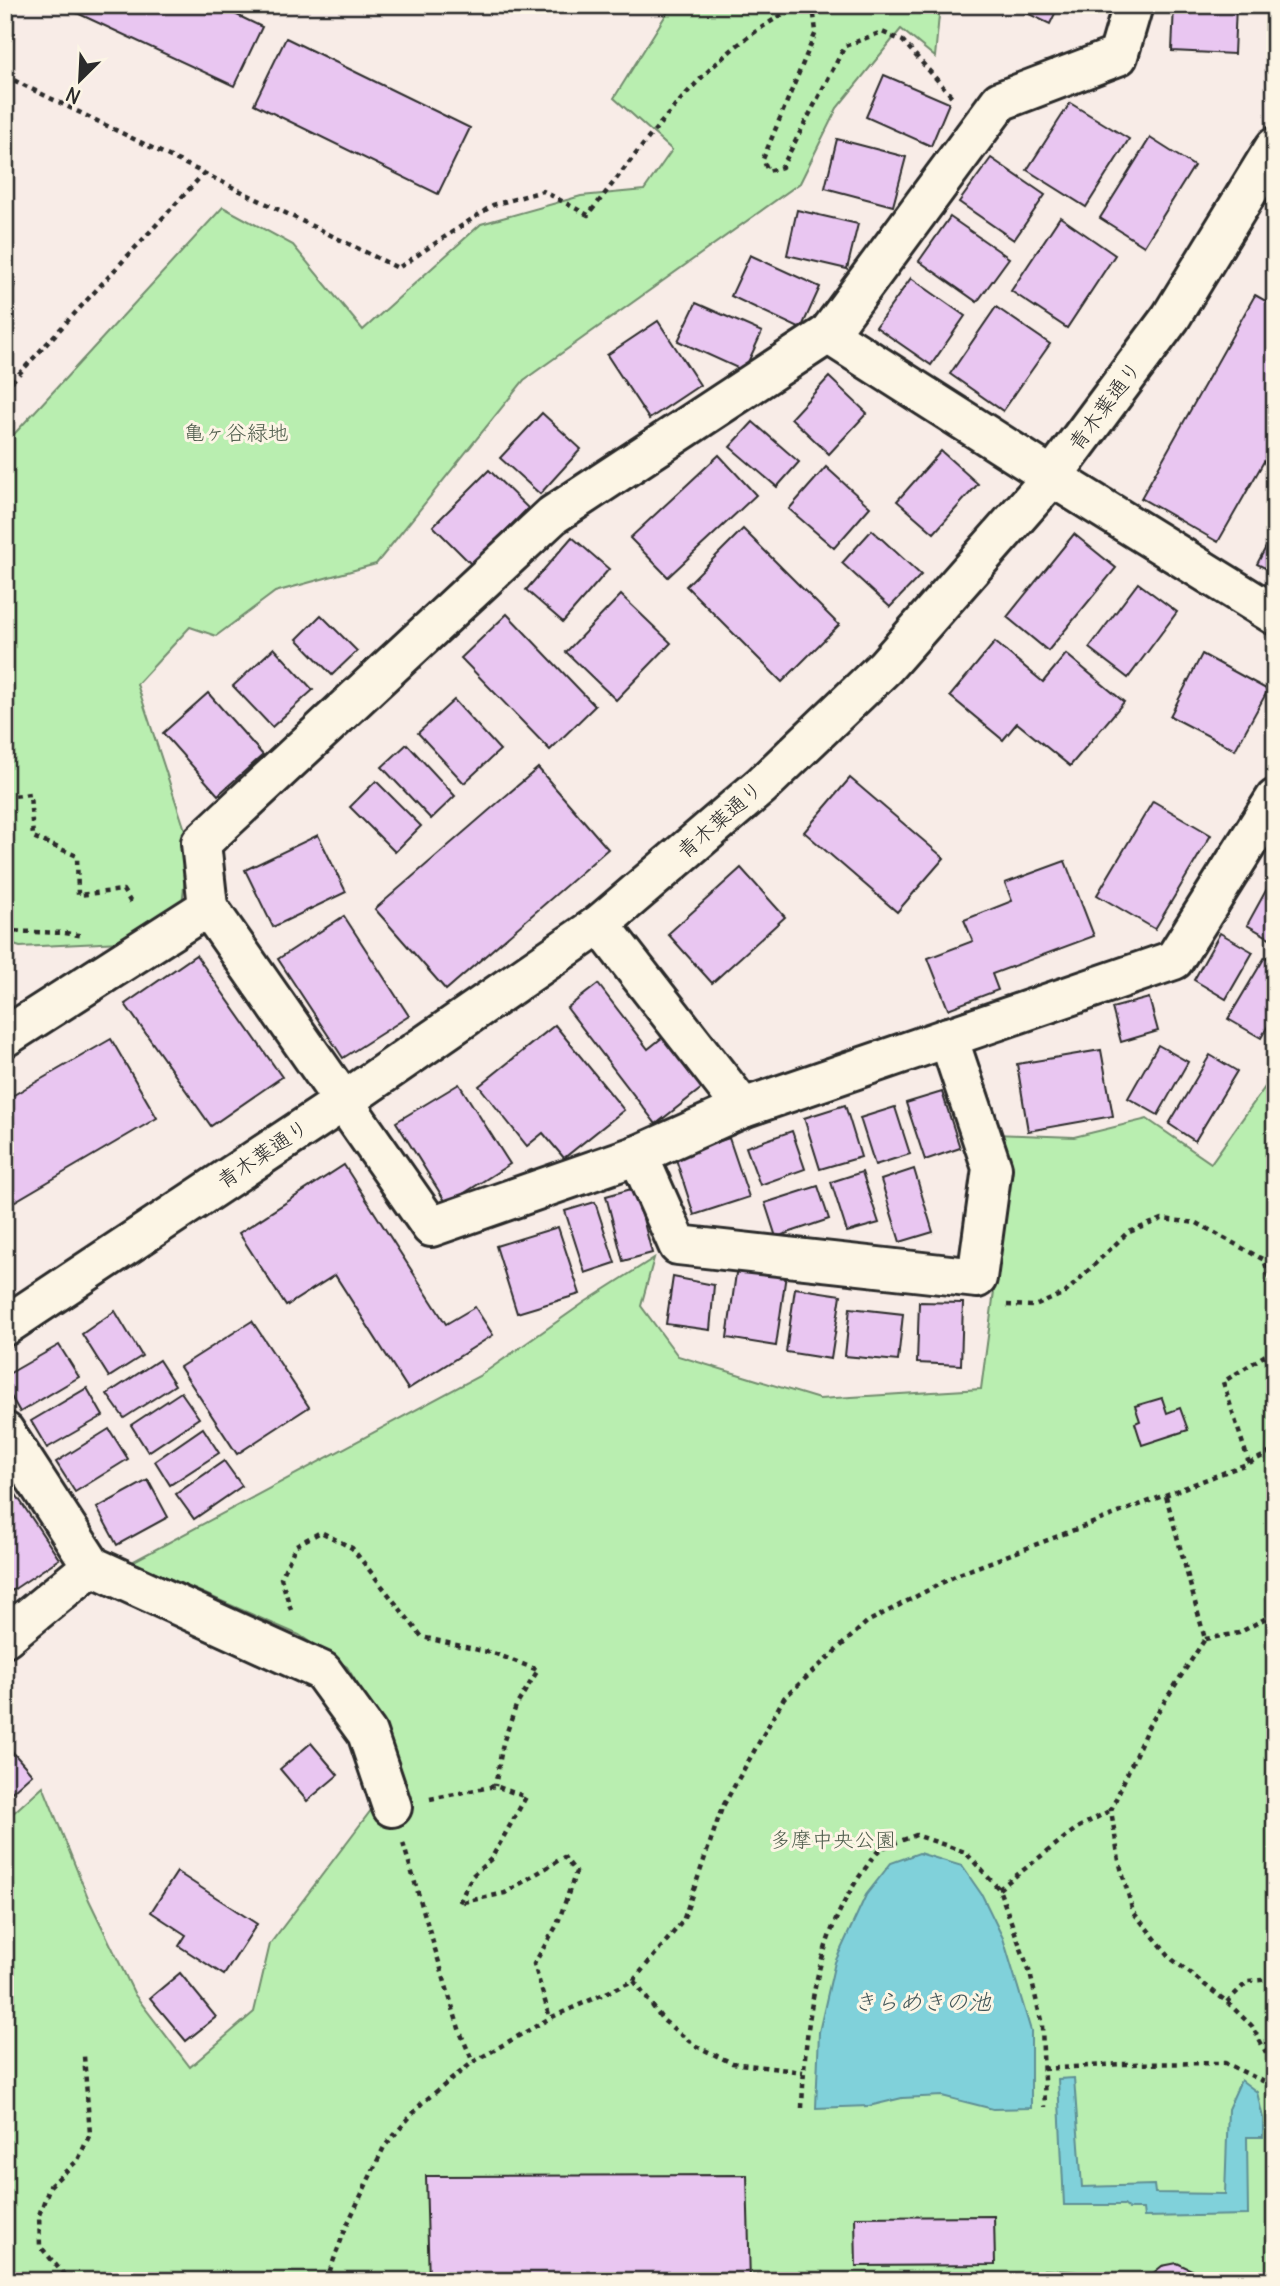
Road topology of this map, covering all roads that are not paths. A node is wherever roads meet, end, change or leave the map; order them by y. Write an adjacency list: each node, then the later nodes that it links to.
1 (1133, 5): 3 (street)
2 (1273, 157): 4 (street, 青木葉通り)
3 (828, 334): 4 (street); 7 (street)
4 (1052, 477): 5 (street); 8 (street, 青木葉通り)
5 (1275, 615)
6 (1275, 799): 10 (street)
7 (208, 907): 9 (street); 11 (street)
8 (600, 924): 11 (street, 青木葉通り); 12 (street)
9 (5, 1037)
10 (948, 1037): 12 (street); 13 (street)
11 (344, 1101): 13 (street); 14 (street, 青木葉通り)
12 (743, 1108): 13 (street)
13 (638, 1155)
14 (5, 1326)
15 (5, 1432): 16 (street)
16 (92, 1566): 17 (street); 18 (street)
17 (5, 1637)
18 (392, 1807)

